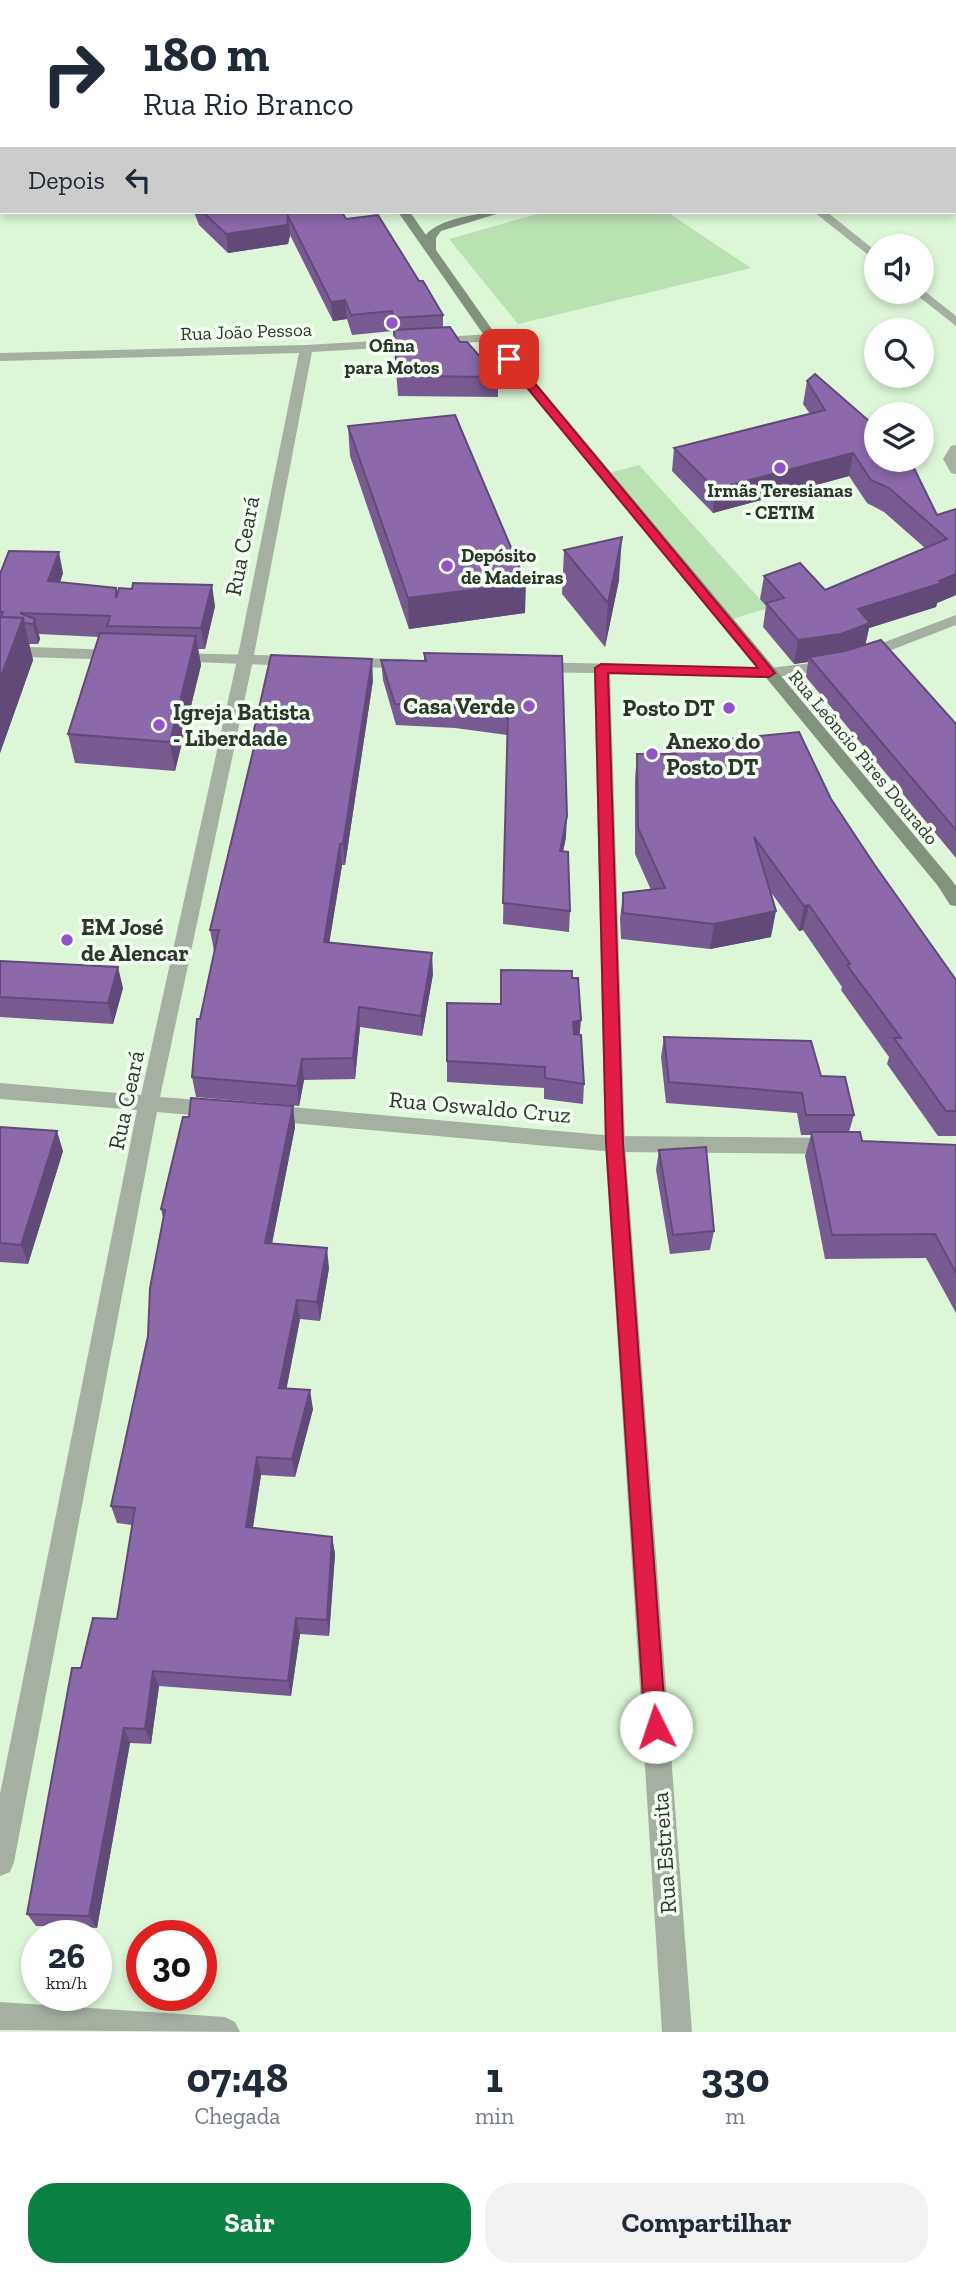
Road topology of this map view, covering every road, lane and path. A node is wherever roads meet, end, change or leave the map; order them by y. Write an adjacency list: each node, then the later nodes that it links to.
1 (405, 214): 5 (main road, Rua Leôncio Pires Dourado)
2 (490, 214): 5 (main road)
3 (822, 214): 4 (street)
4 (864, 248)
5 (431, 254): 8 (main road, Rua Leôncio Pires Dourado)
6 (934, 304): 7 (street)
7 (956, 322)
8 (492, 338): 9 (street, Rua João Pessoa); 21 (main road, Rua Leôncio Pires Dourado)
9 (306, 349): 10 (street, Rua João Pessoa); 17 (street, Rua Ceará)
10 (0, 357)
11 (956, 449): 12 (street)
12 (956, 470)
13 (956, 620): 21 (street)
14 (0, 651): 15 (street)
15 (136, 656)
16 (163, 657): 17 (street)
17 (245, 660): 18 (street); 24 (street, Rua Ceará)
18 (423, 664)
19 (519, 666): 20 (street)
20 (601, 668): 21 (street); 25 (street, Rua Estreita)
21 (769, 673): 22 (main road, Rua Leôncio Pires Dourado)
22 (956, 900)
23 (0, 1091): 24 (street, Rua Oswaldo Cruz)
24 (149, 1103): 25 (street, Rua Oswaldo Cruz); 27 (street, Rua Ceará)
25 (615, 1143): 26 (street, Rua Oswaldo Cruz); 30 (street, Rua Estreita)
26 (847, 1146)
27 (0, 1862)
28 (0, 2016): 29 (street)
29 (225, 2032)
30 (677, 2032)

